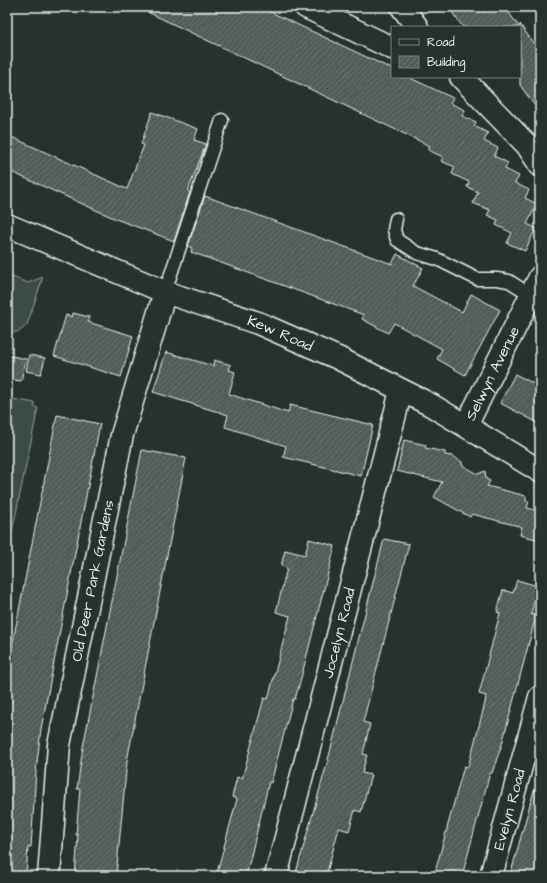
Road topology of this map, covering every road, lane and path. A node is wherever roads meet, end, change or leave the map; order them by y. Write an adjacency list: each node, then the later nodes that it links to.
1 (306, 7): 4 (street)
2 (402, 7): 3 (street)
3 (416, 26)
4 (391, 48)
5 (462, 78): 7 (street)
6 (222, 120): 11 (lane)
7 (540, 165)
8 (396, 219): 10 (lane)
9 (7, 225): 11 (street, Kew Road)
10 (535, 286): 13 (street, Selwyn Avenue)
11 (165, 292): 12 (street, Kew Road); 16 (street, Old Deer Park Gardens)
12 (402, 391): 13 (street, Kew Road); 17 (street, Jocelyn Road)
13 (466, 426): 14 (street, Kew Road)
14 (540, 471)
15 (540, 697): 18 (street, Evelyn Road)
16 (49, 876)
17 (276, 876)
18 (491, 876)

